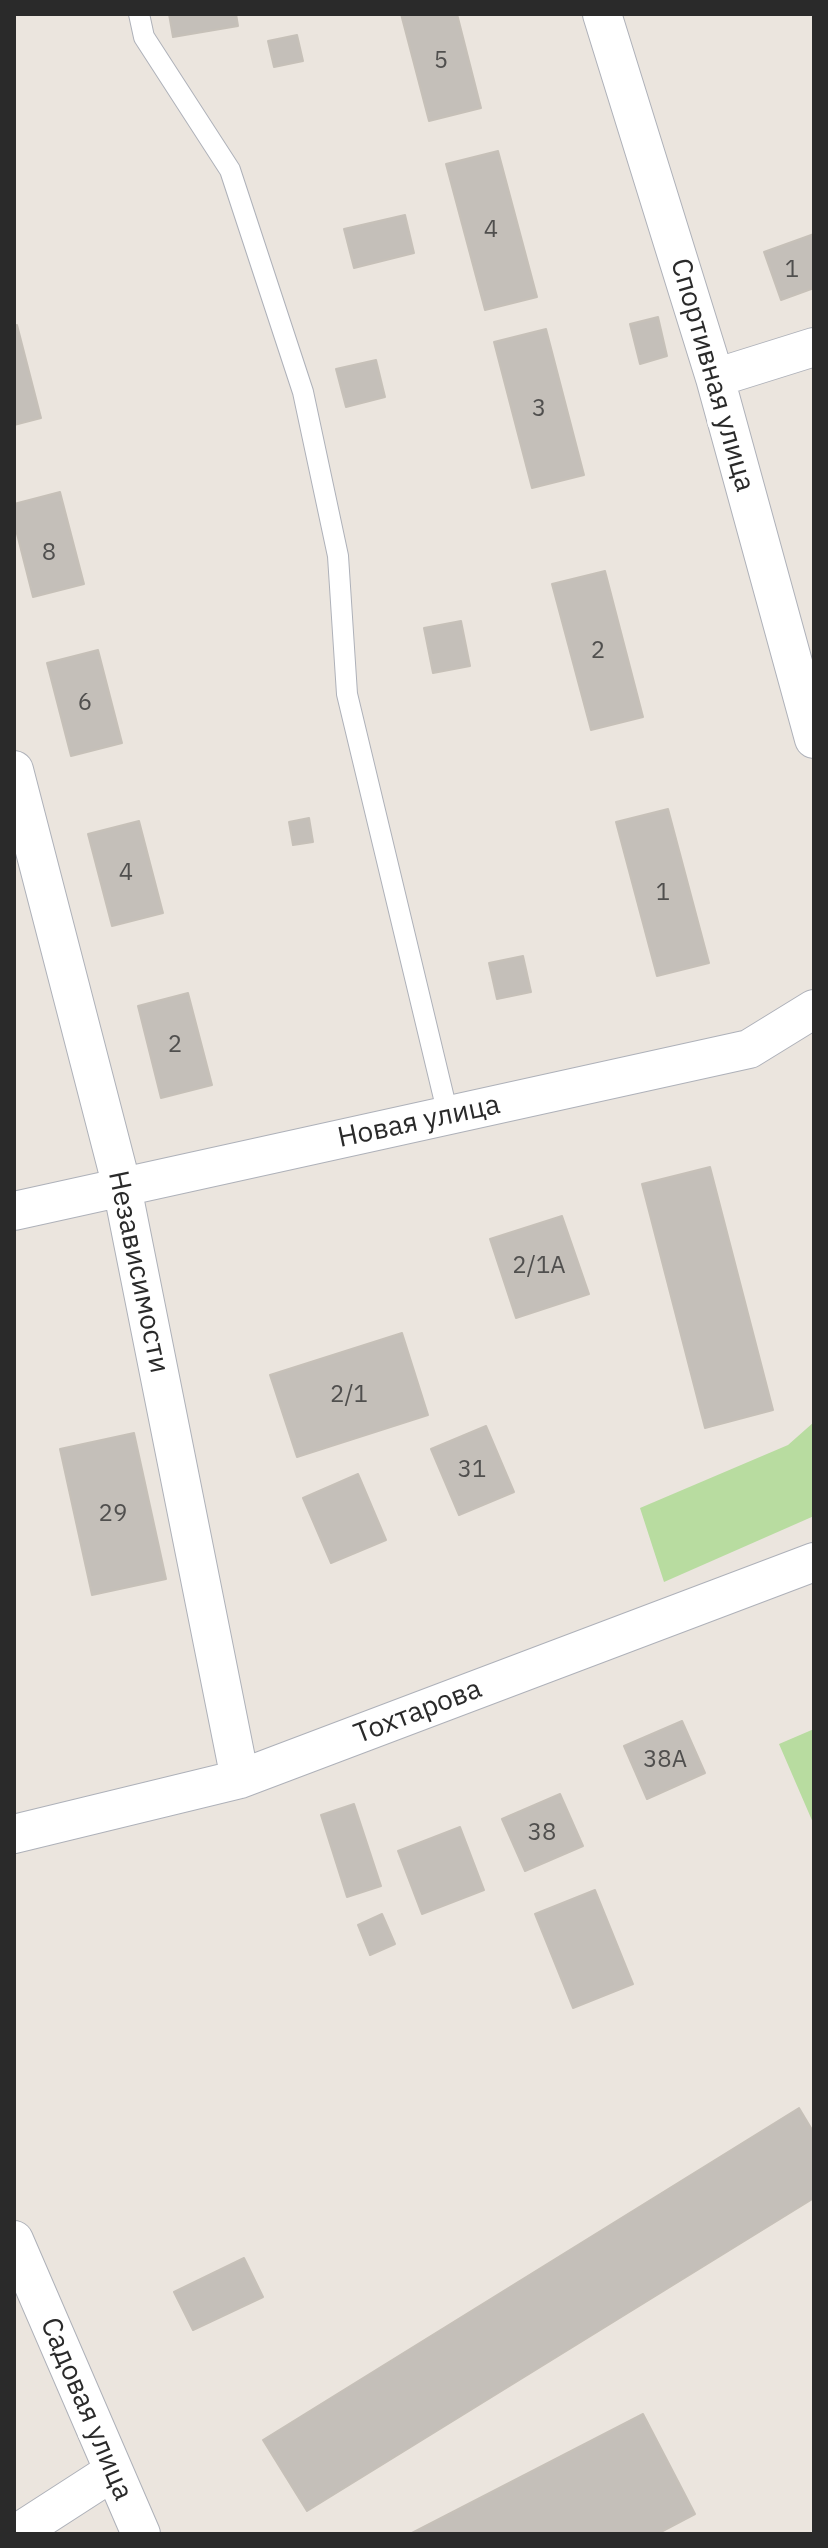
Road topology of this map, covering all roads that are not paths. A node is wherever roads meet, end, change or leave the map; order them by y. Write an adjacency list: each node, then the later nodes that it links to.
1 (139, 14): 8 (lane)
2 (602, 14): 4 (street, Спортивная улица)
3 (814, 347): 4 (street)
4 (715, 378): 5 (street, Спортивная улица)
5 (814, 739)
6 (14, 770): 9 (street, Независимости)
7 (814, 1009): 8 (street, Новая улица)
8 (448, 1115): 9 (street, Новая улица)
9 (122, 1187): 10 (street, Новая улица); 12 (street, Независимости)
10 (14, 1211)
11 (814, 1562): 12 (street, Тохтарова)
12 (240, 1779): 13 (street, Тохтарова)
13 (14, 1834)
14 (14, 2240): 15 (street, Садовая улица)
15 (112, 2472): 16 (street); 17 (street, Садовая улица)
16 (16, 2534)
17 (141, 2534)

